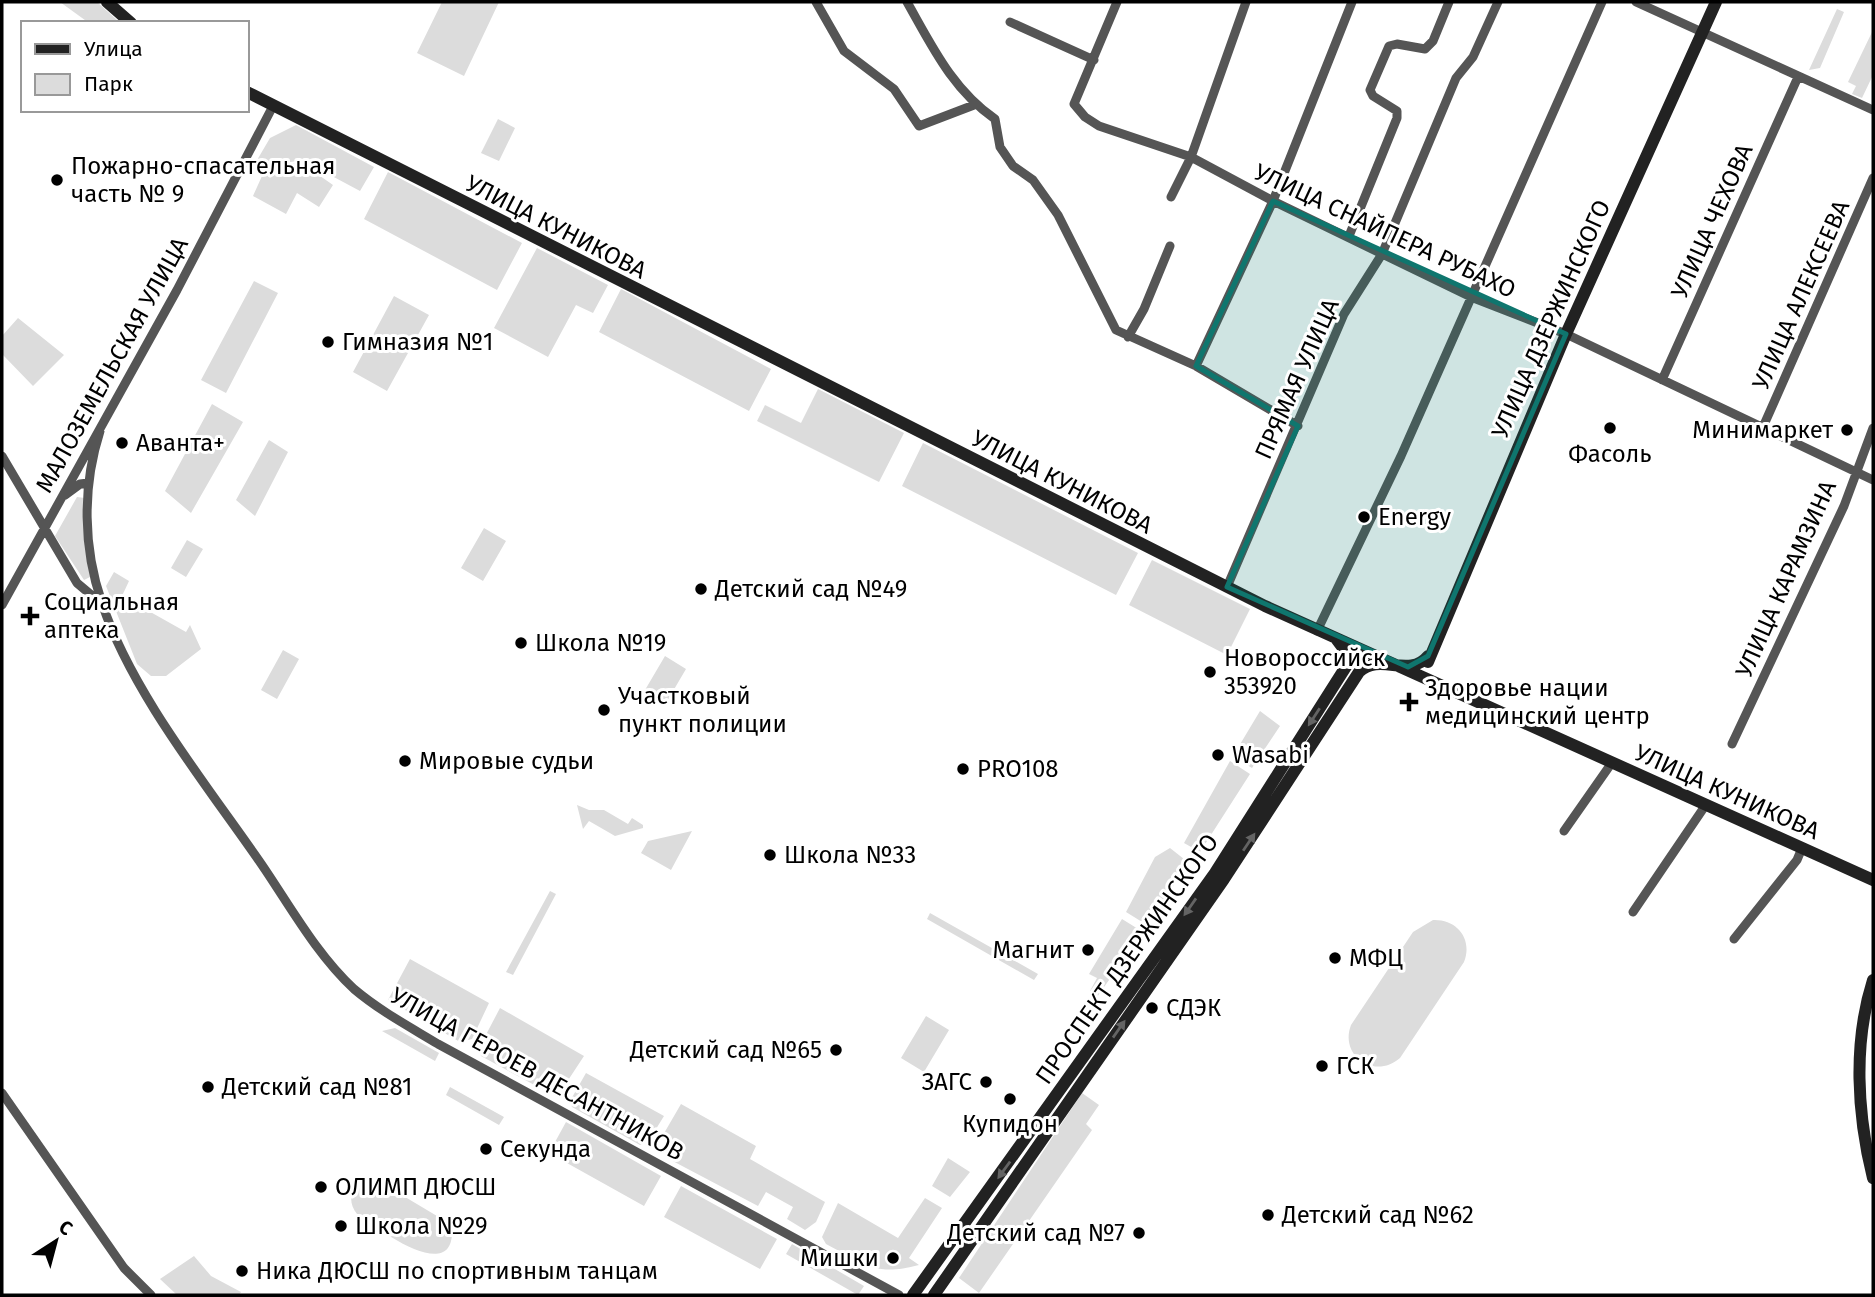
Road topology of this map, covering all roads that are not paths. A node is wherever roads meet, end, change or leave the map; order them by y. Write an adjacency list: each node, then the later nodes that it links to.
1 (107, 2): 12 (street)
2 (816, 2): 18 (street)
3 (908, 2): 18 (street)
4 (1117, 2): 15 (street)
5 (1245, 2): 21 (street)
6 (1352, 2): 24 (street)
7 (1449, 2): 25 (street)
8 (1498, 2): 27 (street, ПРЯМАЯ УЛИЦА)
9 (1602, 2): 28 (street)
10 (1636, 2): 14 (street)
11 (1716, 2): 14 (street, УЛИЦА ДЗЕРЖИНСКОГО)
12 (129, 21)
13 (1010, 22): 15 (street)
14 (1702, 32): 16 (street); 29 (street, УЛИЦА ДЗЕРЖИНСКОГО)
15 (1094, 60): 21 (street, УЛИЦА СНАЙПЕРА РУБАХО)
16 (1798, 77): 20 (street); 32 (street, УЛИЦА ЧЕХОВА)
17 (248, 93): 19 (street, УЛИЦА КУНИКОВА)
18 (974, 105): 30 (street)
19 (273, 106): 36 (street, МАЛОЗЕМЕЛЬСКАЯ УЛИЦА); 43 (street, УЛИЦА КУНИКОВА)
20 (1873, 110)
21 (1191, 157): 23 (street); 24 (street, УЛИЦА СНАЙПЕРА РУБАХО)
22 (1873, 178): 34 (street, УЛИЦА АЛЕКСЕЕВА)
23 (1171, 197)
24 (1273, 201): 25 (street, УЛИЦА СНАЙПЕРА РУБАХО); 31 (street)
25 (1349, 236): 27 (street, УЛИЦА СНАЙПЕРА РУБАХО)
26 (1170, 246): 30 (street)
27 (1382, 254): 28 (street, УЛИЦА СНАЙПЕРА РУБАХО); 33 (street, ПРЯМАЯ УЛИЦА)
28 (1471, 297): 29 (street, УЛИЦА СНАЙПЕРА РУБАХО); 46 (street)
29 (1566, 334): 32 (street, УЛИЦА СНАЙПЕРА РУБАХО); 49 (street, УЛИЦА ДЗЕРЖИНСКОГО)
30 (1128, 337): 31 (street)
31 (1196, 366): 33 (street)
32 (1662, 380): 34 (street, УЛИЦА СНАЙПЕРА РУБАХО)
33 (1298, 426): 43 (street, ПРЯМАЯ УЛИЦА)
34 (1763, 427): 38 (street, УЛИЦА СНАЙПЕРА РУБАХО)
35 (1873, 428): 38 (street, УЛИЦА КАРАМЗИНА)
36 (100, 431): 40 (street); 41 (street, МАЛОЗЕМЕЛЬСКАЯ УЛИЦА)
37 (2, 456): 42 (street, УЛИЦА ГЕРОЕВ ДЕСАНТНИКОВ)
38 (1855, 471): 39 (street, УЛИЦА СНАЙПЕРА РУБАХО); 54 (street, УЛИЦА КАРАМЗИНА)
39 (1873, 480)
40 (88, 483): 41 (street); 44 (street)
41 (56, 504): 42 (street, МАЛОЗЕМЕЛЬСКАЯ УЛИЦА)
42 (44, 528): 44 (street, УЛИЦА ГЕРОЕВ ДЕСАНТНИКОВ); 45 (street, МАЛОЗЕМЕЛЬСКАЯ УЛИЦА)
43 (1227, 587): 46 (street, УЛИЦА КУНИКОВА)
44 (102, 604): 67 (street, УЛИЦА ГЕРОЕВ ДЕСАНТНИКОВ)
45 (2, 605)
46 (1317, 631): 47 (street, УЛИЦА КУНИКОВА)
47 (1334, 638): 48 (street, УЛИЦА КУНИКОВА); 50 (street)
48 (1362, 652): 50 (street, ПРОСПЕКТ ДЗЕРЖИНСКОГО); 51 (street, УЛИЦА КУНИКОВА); 52 (street)
49 (1428, 656): 51 (street); 53 (street)
50 (1347, 665): 59 (street, ПРОСПЕКТ ДЗЕРЖИНСКОГО, one-way to 59)
51 (1393, 665): 52 (street); 53 (street, УЛИЦА КУНИКОВА)
52 (1359, 672): 59 (street, ПРОСПЕКТ ДЗЕРЖИНСКОГО, one-way to 52)
53 (1439, 686): 55 (street, УЛИЦА КУНИКОВА)
54 (1732, 744)
55 (1611, 764): 56 (street, УЛИЦА КУНИКОВА); 57 (street)
56 (1705, 806): 58 (street, УЛИЦА КУНИКОВА); 61 (street)
57 (1564, 831)
58 (1802, 848): 60 (street, УЛИЦА КУНИКОВА); 62 (street)
59 (1219, 876): 68 (street, ПРОСПЕКТ ДЗЕРЖИНСКОГО, one-way to 68); 69 (street, ПРОСПЕКТ ДЗЕРЖИНСКОГО, one-way to 59)
60 (1873, 880)
61 (1633, 912)
62 (1734, 939)
63 (1873, 980): 65 (street)
64 (2, 1093): 66 (street)
65 (1873, 1178)
66 (151, 1295)
67 (899, 1295)
68 (913, 1295)
69 (934, 1295)

